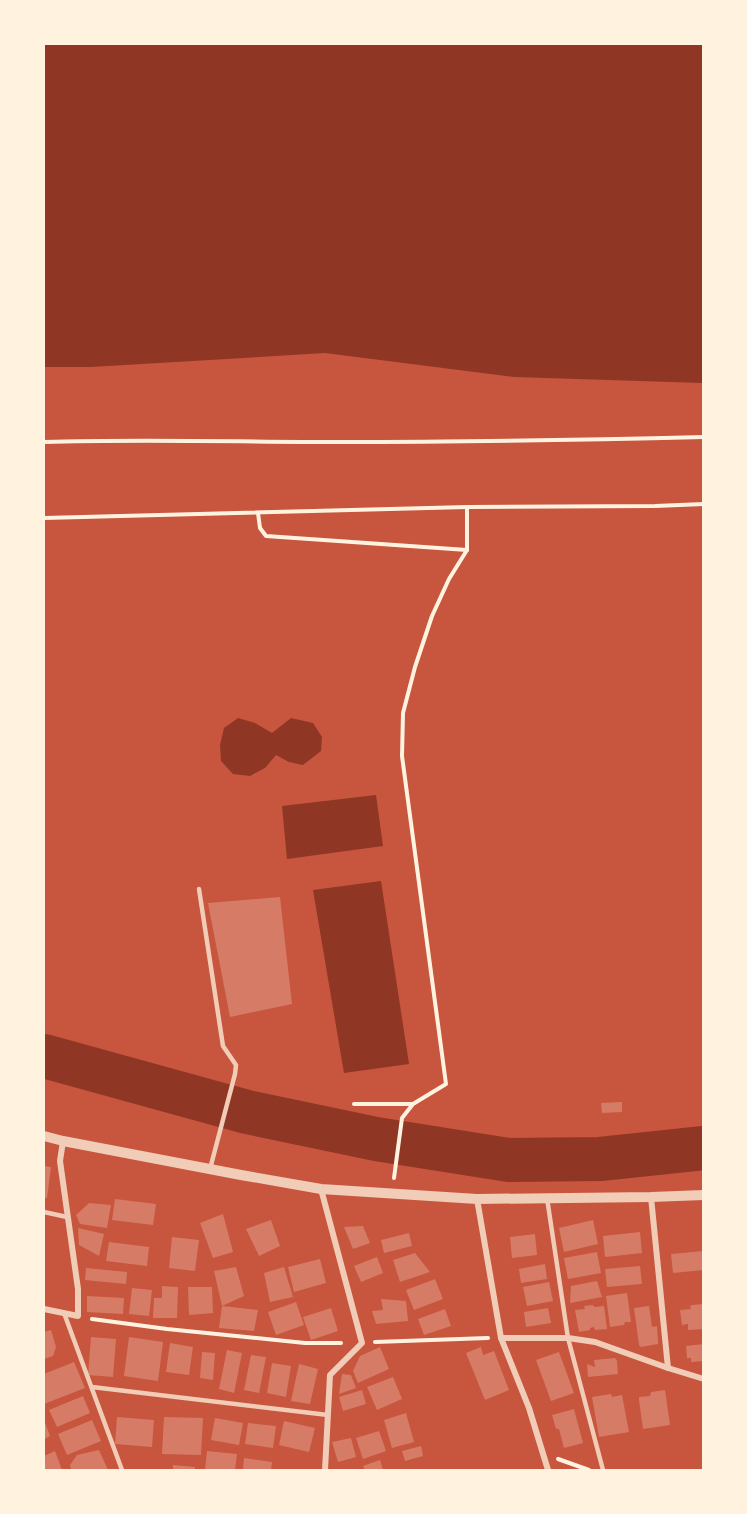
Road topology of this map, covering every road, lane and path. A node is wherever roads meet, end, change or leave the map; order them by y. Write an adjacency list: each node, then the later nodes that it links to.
1 (704, 437): 2 (path)
2 (44, 442)
3 (704, 504): 4 (path)
4 (467, 507): 5 (path); 7 (path)
5 (258, 513): 6 (path); 7 (path)
6 (44, 519)
7 (467, 550): 10 (path)
8 (199, 889): 14 (lane)
9 (354, 1104): 10 (path)
10 (413, 1104): 13 (path)
11 (44, 1136): 12 (street)
12 (63, 1141): 14 (street); 21 (street)
13 (396, 1161)
14 (210, 1169): 15 (street)
15 (321, 1189): 19 (street); 27 (street)
16 (704, 1195): 17 (street)
17 (651, 1197): 18 (street); 28 (street)
18 (547, 1198): 19 (street); 26 (lane)
19 (477, 1199): 25 (street)
20 (44, 1212): 21 (lane)
21 (67, 1217): 24 (street)
22 (44, 1309): 23 (street)
23 (64, 1313): 24 (street); 30 (lane)
24 (78, 1316): 27 (path)
25 (501, 1338): 26 (street); 27 (path); 32 (street)
26 (568, 1338): 28 (street); 37 (lane)
27 (362, 1343): 31 (street)
28 (668, 1368): 29 (street)
29 (704, 1379)
30 (92, 1387): 31 (lane); 33 (lane)
31 (328, 1415): 34 (street)
32 (544, 1453): 35 (street); 36 (path)
33 (122, 1470)
34 (326, 1470)
35 (548, 1470)
36 (589, 1470)
37 (603, 1470)

